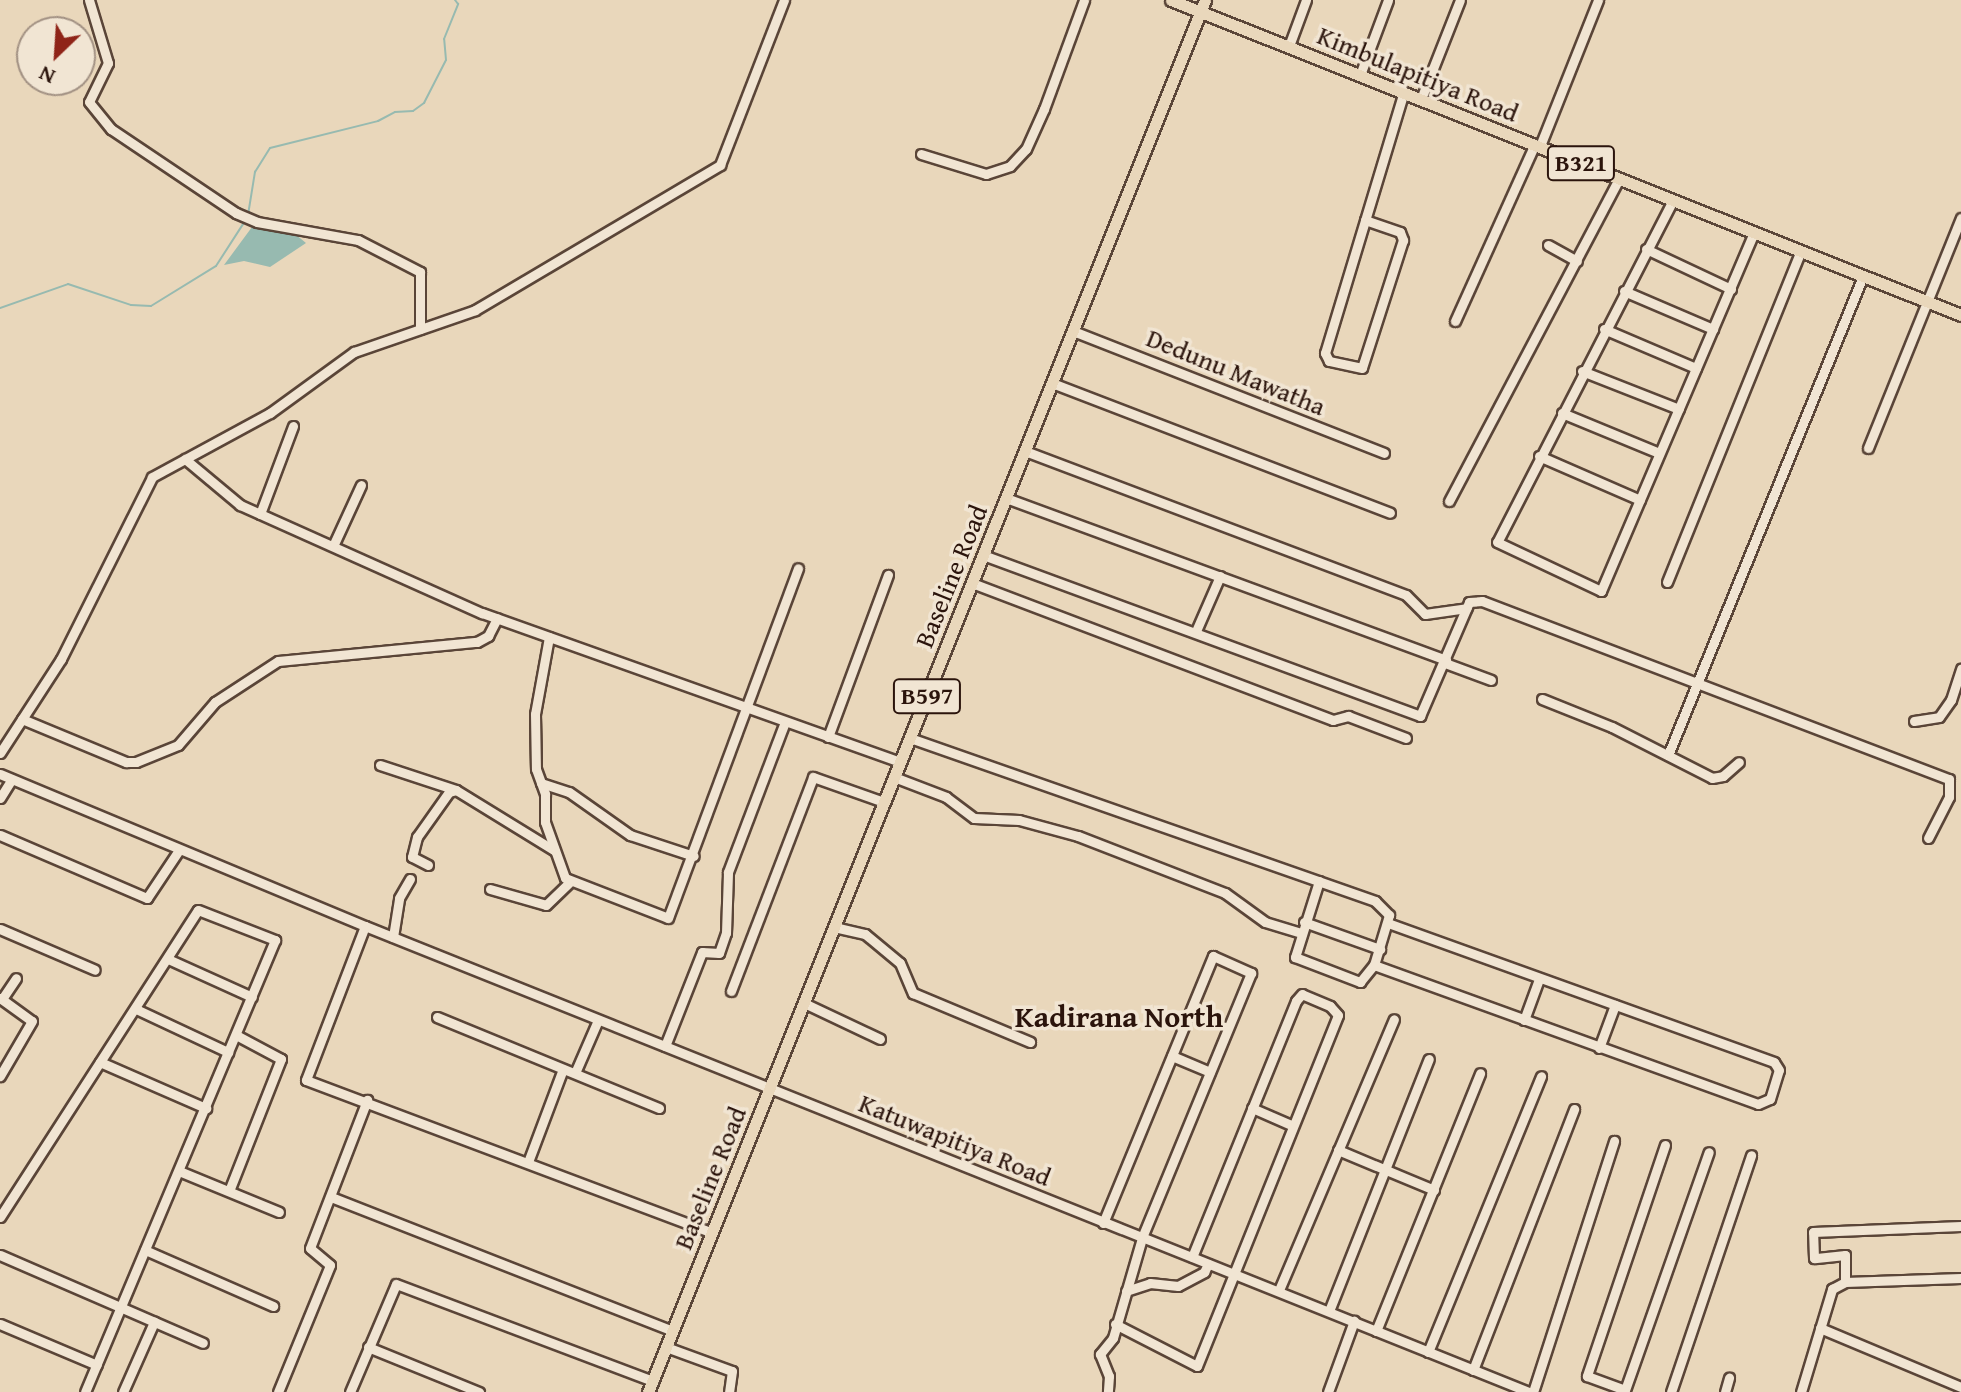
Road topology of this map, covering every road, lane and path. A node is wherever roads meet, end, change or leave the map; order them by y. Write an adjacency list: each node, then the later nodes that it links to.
1 (89, 0): 31 (street)
2 (784, 0): 31 (street)
3 (1084, 0): 15 (street)
4 (1171, 0): 9 (main road, Kimbulapitiya Road / B321)
5 (1306, 0): 10 (street)
6 (1388, 0): 11 (street)
7 (1460, 0): 13 (street)
8 (1598, 0): 14 (street)
9 (1203, 6): 10 (main road, Kimbulapitiya Road / B321); 34 (main road, Baseline Road / B597)
10 (1289, 46): 11 (main road, Kimbulapitiya Road / B321)
11 (1360, 75): 12 (main road, Kimbulapitiya Road / B321)
12 (1404, 92): 13 (main road, Kimbulapitiya Road / B321); 19 (street)
13 (1421, 99): 14 (main road, Kimbulapitiya Road / B321)
14 (1537, 145): 16 (main road, Kimbulapitiya Road / B321); 30 (street)
15 (921, 154)
16 (1619, 179): 17 (main road, Kimbulapitiya Road / B321); 24 (street)
17 (1672, 202): 20 (main road, Kimbulapitiya Road / B321); 22 (street)
18 (1961, 218): 28 (street)
19 (1365, 220): 19 (street)
20 (1754, 233): 23 (main road, Kimbulapitiya Road / B321); 26 (street)
21 (1548, 245): 24 (street)
22 (1646, 249): 26 (street); 27 (street)
23 (1801, 251): 25 (main road, Kimbulapitiya Road / B321); 58 (street)
24 (1577, 261): 50 (street)
25 (1863, 276): 28 (main road, Kimbulapitiya Road / B321); 67 (street)
26 (1731, 289): 33 (street)
27 (1624, 291): 32 (street); 33 (street)
28 (1929, 302): 29 (main road, Kimbulapitiya Road / B321); 41 (street)
29 (1961, 315)
30 (1455, 321)
31 (420, 329): 46 (street)
32 (1604, 329): 35 (street); 36 (street)
33 (1713, 329): 35 (street)
34 (1073, 331): 37 (main road, Baseline Road / B597); 43 (street, Dedunu Mawatha)
35 (1696, 368): 38 (street)
36 (1582, 371): 38 (street); 39 (street)
37 (1052, 383): 42 (main road, Baseline Road / B597); 51 (street)
38 (1679, 409): 44 (street)
39 (1562, 413): 44 (street); 45 (street)
40 (293, 426): 52 (street)
41 (1868, 448)
42 (1025, 451): 48 (main road, Baseline Road / B597); 60 (street)
43 (1384, 453)
44 (1659, 453): 49 (street)
45 (1539, 456): 49 (street); 49 (street)
46 (185, 459): 52 (street); 70 (street)
47 (361, 485): 53 (street)
48 (1006, 498): 54 (main road, Baseline Road / B597); 57 (street)
49 (1640, 500)
50 (1449, 501)
51 (1390, 513)
52 (260, 514): 53 (street)
53 (333, 546): 61 (street)
54 (983, 555): 59 (main road, Baseline Road / B597); 62 (street)
55 (798, 568): 69 (street)
56 (888, 575): 73 (street)
57 (1220, 576): 62 (street); 64 (street)
58 (1667, 582)
59 (972, 583): 74 (main road, Baseline Road / B597); 75 (street)
60 (1467, 608): 64 (street); 67 (street)
61 (497, 618): 63 (street); 70 (street)
62 (1196, 631): 64 (street)
63 (549, 637): 69 (street); 84 (street)
64 (1445, 661): 66 (street)
65 (1961, 669): 71 (street)
66 (1491, 680)
67 (1698, 685): 77 (street); 89 (street)
68 (1542, 699): 77 (street)
69 (745, 707): 72 (street); 92 (street)
70 (22, 719): 76 (street)
71 (1914, 721)
72 (785, 722): 73 (street); 124 (street)
73 (828, 737): 78 (street)
74 (910, 738): 78 (main road, Baseline Road / B597); 95 (street)
75 (1406, 738)
76 (0, 753)
77 (1668, 755): 79 (street)
78 (900, 762): 82 (main road, Baseline Road / B597)
79 (1739, 762)
80 (380, 765): 85 (street)
81 (0, 774): 83 (street, Katuwapitiya Road)
82 (894, 777): 87 (main road, Baseline Road / B597); 103 (street)
83 (12, 779): 86 (street); 90 (street, Katuwapitiya Road)
84 (541, 783): 91 (street); 92 (street)
85 (456, 790): 91 (street); 93 (street)
86 (0, 798)
87 (884, 802): 101 (main road, Baseline Road / B597); 111 (street)
88 (0, 835): 90 (street)
89 (1928, 838)
90 (179, 850): 100 (street, Katuwapitiya Road)
91 (555, 851): 96 (street)
92 (694, 856): 96 (street)
93 (428, 865)
94 (410, 879): 104 (street)
95 (1319, 881): 98 (street); 99 (street)
96 (569, 883): 97 (street)
97 (490, 889)
98 (1304, 922): 103 (street); 105 (street)
99 (1388, 923): 105 (street); 110 (street)
100 (365, 926): 104 (street, Katuwapitiya Road); 137 (street)
101 (834, 927): 114 (main road, Baseline Road / B597); 123 (street)
102 (0, 929): 108 (street)
103 (1300, 933): 107 (street)
104 (393, 937): 119 (street, Katuwapitiya Road)
105 (1380, 949): 107 (street)
106 (168, 959): 112 (street); 112 (street); 116 (street)
107 (1374, 965): 120 (street)
108 (95, 970)
109 (16, 978): 113 (street)
110 (1539, 979): 115 (street); 120 (street)
111 (731, 991)
112 (252, 997): 121 (street)
113 (1, 998): 134 (street)
114 (804, 1003): 122 (street); 136 (main road, Baseline Road / B597)
115 (1615, 1005): 125 (street); 125 (street)
116 (136, 1009): 126 (street); 129 (street)
117 (437, 1017): 130 (street)
118 (1394, 1019): 145 (street)
119 (598, 1020): 124 (street, Katuwapitiya Road); 132 (street)
120 (1524, 1020): 125 (street)
121 (236, 1035): 126 (street); 152 (street)
122 (880, 1039)
123 (1030, 1042)
124 (665, 1046): 136 (street, Katuwapitiya Road)
125 (1599, 1048)
126 (228, 1052): 138 (street)
127 (1172, 1056): 131 (street); 131 (street); 156 (street)
128 (1429, 1059): 149 (street)
129 (100, 1062): 138 (street); 155 (street)
130 (563, 1069): 132 (street); 148 (street)
131 (1210, 1072): 159 (street)
132 (575, 1073): 139 (street)
133 (1480, 1073): 151 (street)
134 (0, 1076)
135 (1541, 1076): 182 (street)
136 (769, 1089): 156 (street, Katuwapitiya Road); 158 (main road, Baseline Road / B597)
137 (367, 1100): 148 (street); 153 (street)
138 (206, 1108): 150 (street)
139 (659, 1108)
140 (1252, 1108): 142 (street); 142 (street); 162 (street)
141 (1574, 1109): 184 (street)
142 (1291, 1125): 164 (street)
143 (1614, 1141): 197 (street)
144 (1665, 1145): 188 (street)
145 (1338, 1150): 149 (street); 167 (street)
146 (1709, 1152): 188 (street)
147 (1751, 1155): 198 (street)
148 (528, 1162): 158 (street)
149 (1387, 1170): 151 (street); 171 (street)
150 (179, 1171): 152 (street); 160 (street)
151 (1434, 1190): 178 (street)
152 (229, 1191): 154 (street)
153 (331, 1197): 177 (street); 191 (street)
154 (279, 1212)
155 (0, 1217)
156 (1103, 1223): 159 (street, Katuwapitiya Road)
157 (1961, 1226): 166 (street)
158 (712, 1233): 177 (main road, Baseline Road / B597)
159 (1142, 1238): 162 (street, Katuwapitiya Road); 168 (street)
160 (145, 1250): 169 (street); 170 (street)
161 (0, 1255): 170 (street)
162 (1192, 1257): 163 (street, Katuwapitiya Road)
163 (1208, 1264): 164 (street, Katuwapitiya Road); 168 (street)
164 (1234, 1274): 167 (street, Katuwapitiya Road); 175 (street)
165 (1961, 1278): 166 (street)
166 (1845, 1282): 176 (street)
167 (1279, 1290): 171 (street, Katuwapitiya Road)
168 (1126, 1291): 175 (street)
169 (273, 1306)
170 (120, 1307): 173 (street); 183 (street)
171 (1329, 1311): 172 (street, Katuwapitiya Road)
172 (1354, 1321): 178 (street, Katuwapitiya Road); 196 (street)
173 (154, 1322): 179 (street); 190 (street)
174 (0, 1324): 183 (street)
175 (1115, 1324): 195 (street)
176 (1820, 1328): 187 (street); 200 (street)
177 (673, 1331): 181 (main road, Baseline Road / B597)
178 (1376, 1331): 182 (street, Katuwapitiya Road)
179 (203, 1343)
180 (368, 1347): 186 (street); 192 (street); 193 (street)
181 (666, 1347): 186 (main road, Baseline Road / B597); 194 (street)
182 (1428, 1352): 184 (street, Katuwapitiya Road)
183 (97, 1365): 189 (street)
184 (1473, 1370): 197 (street, Katuwapitiya Road)
185 (1729, 1378): 199 (street)
186 (650, 1387)
187 (1961, 1387)
188 (1606, 1388)
189 (85, 1392)
190 (123, 1392)
191 (278, 1392)
192 (350, 1392)
193 (479, 1392)
194 (729, 1392)
195 (1108, 1392)
196 (1328, 1392)
197 (1531, 1392)
198 (1671, 1392)
199 (1725, 1392)
200 (1801, 1392)

